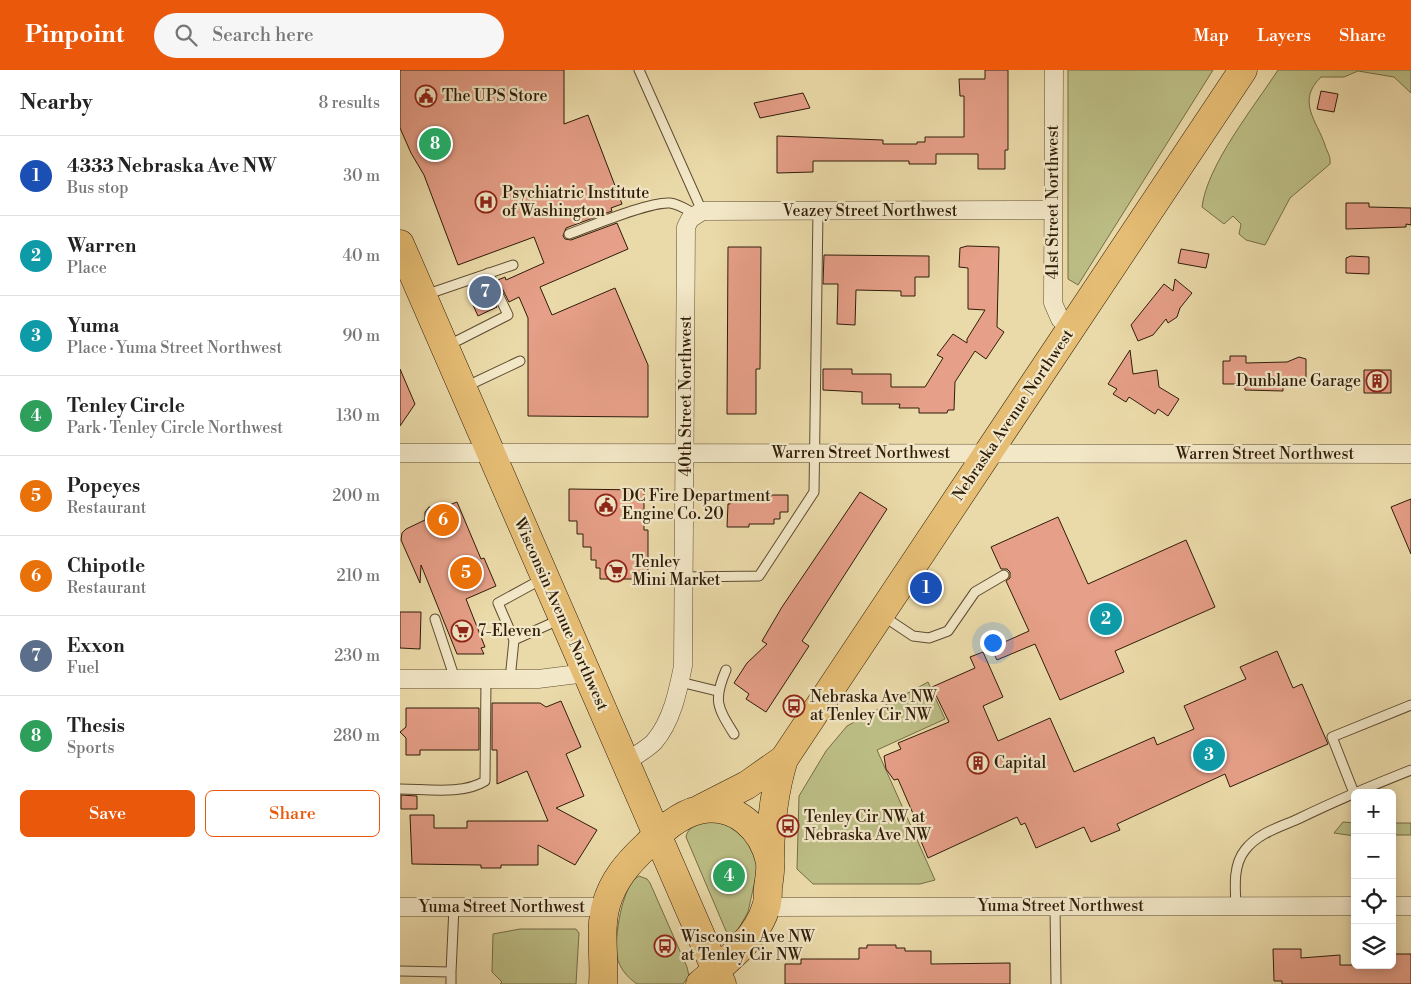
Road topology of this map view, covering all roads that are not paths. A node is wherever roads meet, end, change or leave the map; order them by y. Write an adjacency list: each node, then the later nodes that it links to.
1 (639, 70): 6 (lane)
2 (1054, 70): 4 (street, 41st Street Northwest)
3 (1243, 70): 12 (main road, Nebraska Avenue Northwest)
4 (1053, 210): 5 (street, Veazey Street Northwest); 12 (street, 41st Street Northwest)
5 (818, 211): 6 (street, Veazey Street Northwest); 19 (lane)
6 (695, 215): 7 (lane); 18 (street, 40th Street Northwest)
7 (568, 234)
8 (400, 244): 11 (main road, Wisconsin Avenue Northwest)
9 (513, 265): 10 (lane)
10 (488, 273): 11 (lane); 13 (lane)
11 (423, 296): 13 (main road, Wisconsin Avenue Northwest)
12 (1071, 328): 20 (main road, Nebraska Avenue Northwest)
13 (445, 347): 15 (main road, Wisconsin Avenue Northwest)
14 (520, 361): 15 (lane)
15 (462, 388): 17 (main road, Wisconsin Avenue Northwest)
16 (400, 453): 17 (street, Warren Street Northwest)
17 (491, 453): 18 (street, Warren Street Northwest); 24 (main road, Wisconsin Avenue Northwest)
18 (686, 453): 19 (street, Warren Street Northwest); 23 (street, 40th Street Northwest)
19 (814, 453): 20 (street, Warren Street Northwest); 23 (lane)
20 (987, 454): 21 (street, Warren Street Northwest); 25 (main road, Nebraska Avenue Northwest)
21 (1411, 454)
22 (1004, 575): 25 (lane)
23 (685, 577): 35 (street, 40th Street Northwest)
24 (545, 578): 26 (main road, Wisconsin Avenue Northwest); 28 (lane)
25 (880, 614): 39 (main road, Nebraska Avenue Northwest)
26 (563, 618): 28 (lane); 30 (main road, Wisconsin Avenue Northwest)
27 (435, 619): 32 (lane)
28 (514, 640): 34 (lane)
29 (726, 670): 36 (lane)
30 (586, 673): 34 (street); 40 (main road, Wisconsin Avenue Northwest)
31 (400, 679): 32 (street)
32 (455, 679): 33 (street)
33 (486, 679): 34 (street); 42 (lane)
34 (510, 679)
35 (680, 682): 36 (lane); 40 (street, 40th Street Northwest)
36 (717, 691): 38 (lane)
37 (1411, 705): 43 (lane)
38 (734, 734)
39 (784, 760): 46 (main road, Nebraska Avenue Northwest); 48 (main road, Nebraska Avenue Northwest)
40 (625, 763): 47 (main road, Wisconsin Avenue Northwest)
41 (1411, 770): 44 (lane)
42 (400, 788)
43 (1353, 789)
44 (1362, 789)
45 (1351, 793): 49 (lane)
46 (699, 810): 47 (main road, Nebraska Avenue Northwest); 48 (main road)
47 (657, 835): 56 (main road, Nebraska Avenue Northwest); 61 (main road, Wisconsin Avenue Northwest)
48 (770, 864): 57 (main road, Nebraska Avenue Northwest)
49 (1236, 905): 50 (street, Yuma Street Northwest); 51 (street, Yuma Street Northwest)
50 (1055, 906): 57 (street, Yuma Street Northwest); 64 (lane)
51 (1351, 906)
52 (1396, 906): 53 (street)
53 (1411, 906)
54 (400, 907): 55 (street, Yuma Street Northwest)
55 (454, 907): 56 (street, Yuma Street Northwest); 59 (lane)
56 (605, 907): 60 (main road, Nebraska Avenue Northwest)
57 (767, 907): 61 (main road)
58 (400, 971): 59 (lane)
59 (451, 972): 62 (lane)
60 (604, 973): 63 (main road)
61 (713, 979)
62 (451, 984)
63 (624, 984)
64 (1056, 984)

